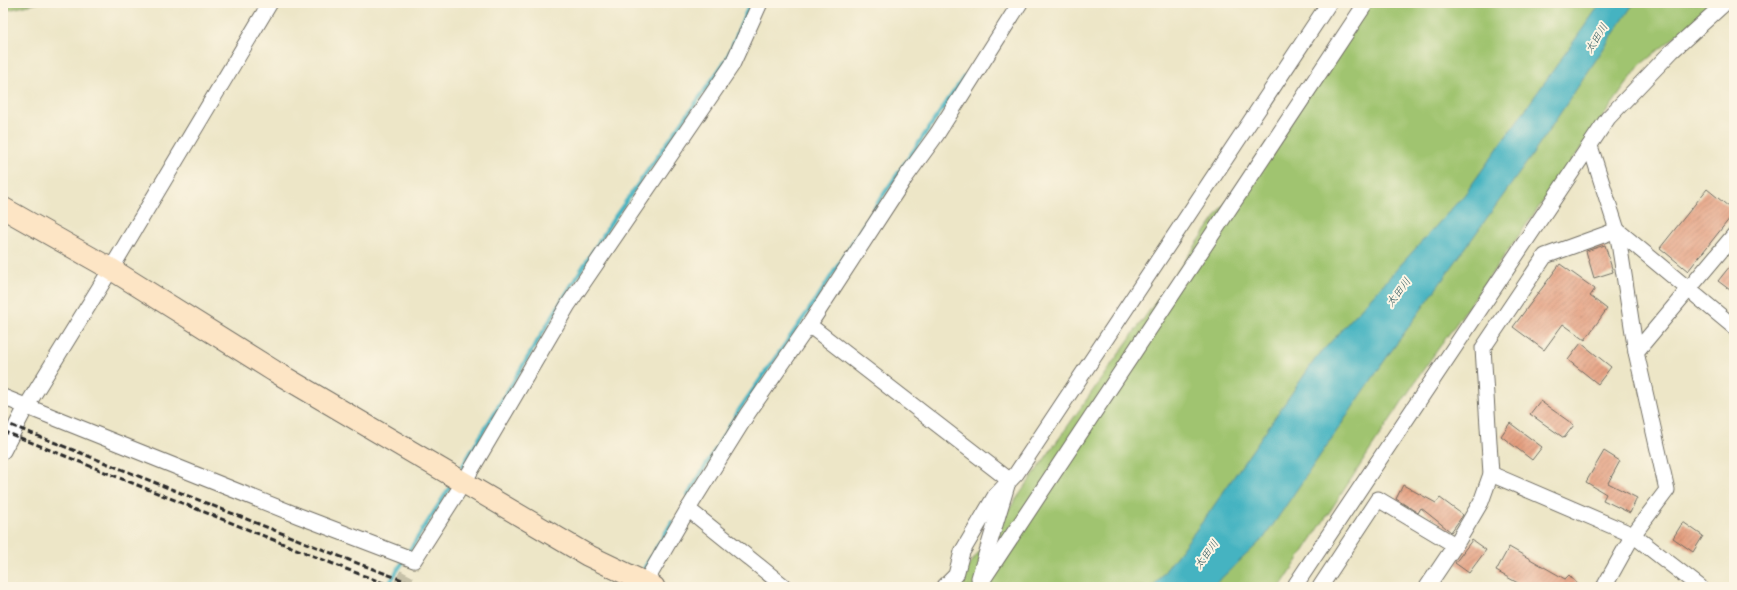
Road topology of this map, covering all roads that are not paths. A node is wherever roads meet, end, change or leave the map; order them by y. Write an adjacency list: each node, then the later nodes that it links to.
1 (270, 3): 11 (street)
2 (760, 3): 20 (street)
3 (1020, 3): 13 (street)
4 (1329, 3): 21 (street)
5 (1366, 3): 28 (street)
6 (1725, 3): 7 (street)
7 (1590, 146): 9 (street); 29 (street)
8 (3, 208): 11 (street)
9 (1617, 230): 12 (street); 15 (street); 19 (street)
10 (1734, 235): 12 (street)
11 (111, 269): 17 (street); 20 (street)
12 (1689, 289): 14 (street); 15 (street)
13 (809, 325): 21 (street); 22 (street)
14 (1734, 326)
15 (1636, 352): 23 (street)
16 (3, 398): 17 (street)
17 (26, 407): 18 (street); 20 (street)
18 (3, 451)
19 (1491, 474): 23 (street); 24 (street)
20 (464, 482): 25 (street)
21 (1008, 482): 27 (street); 28 (street)
22 (688, 509): 25 (street); 26 (street)
23 (1633, 535): 32 (street); 33 (street)
24 (1455, 545): 30 (street); 31 (street)
25 (650, 585)
26 (785, 587)
27 (944, 587)
28 (977, 587)
29 (1294, 587)
30 (1320, 587)
31 (1427, 587)
32 (1604, 587)
33 (1700, 587)

